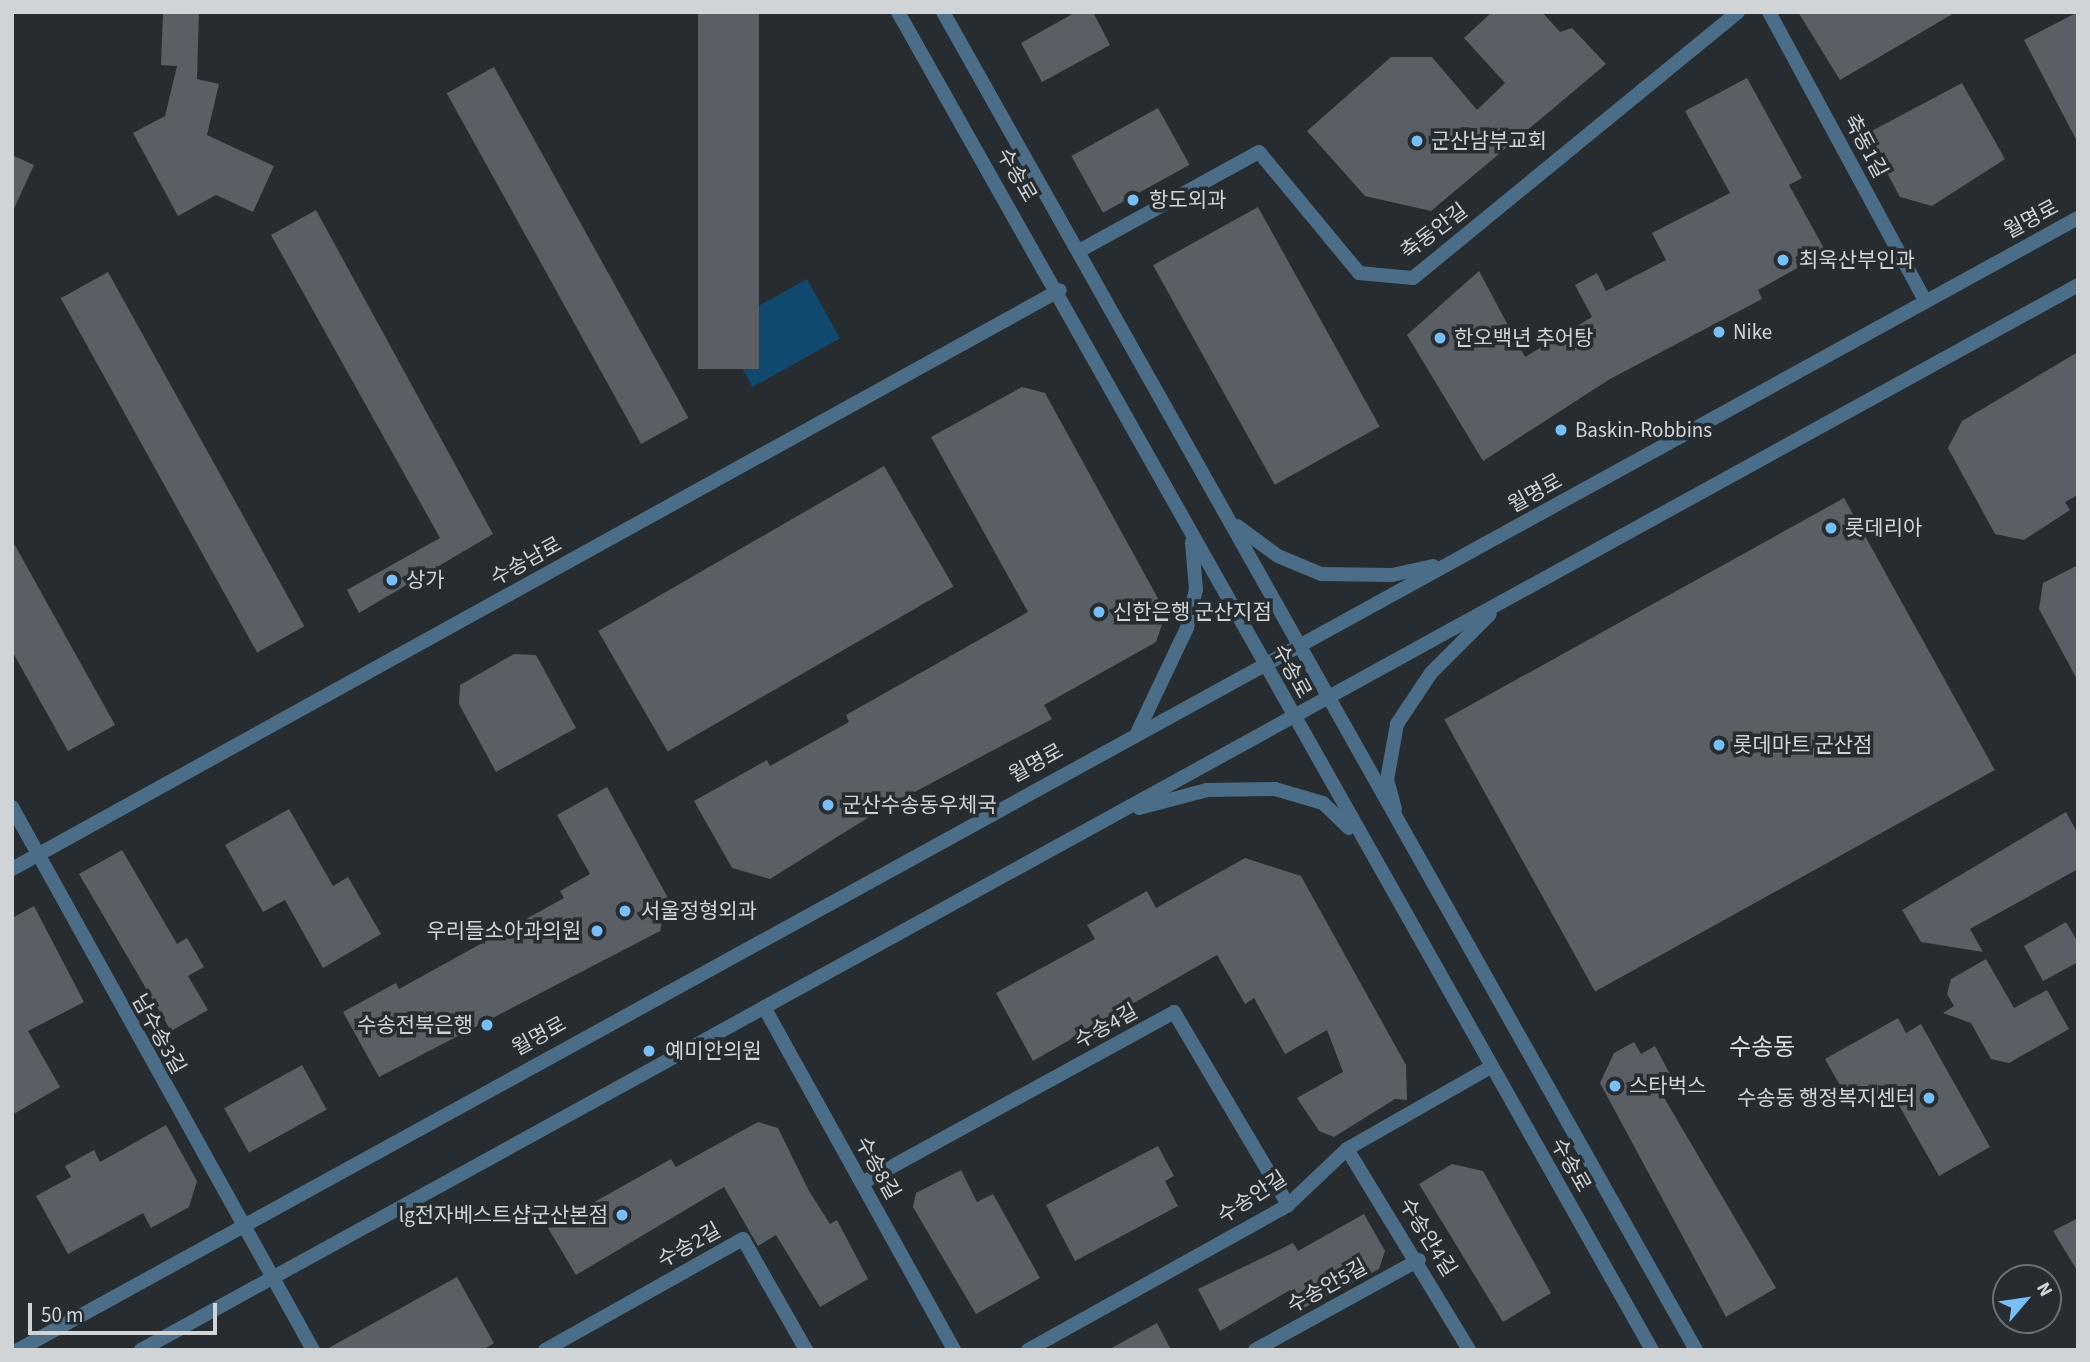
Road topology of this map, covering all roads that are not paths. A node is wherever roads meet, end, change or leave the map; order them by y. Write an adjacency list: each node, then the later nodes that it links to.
1 (898, 12): 8 (street, 수송로)
2 (943, 12): 6 (street, 수송로)
3 (1738, 12): 6 (street, 축동안길)
4 (1769, 12): 9 (street, 축동1길)
5 (2078, 218): 9 (street, 월명로)
6 (1079, 251): 10 (street, 수송로)
7 (2078, 285): 13 (street)
8 (1060, 290): 11 (street, 수송로); 22 (street, 수송남로)
9 (1925, 300): 12 (street, 월명로)
10 (1226, 516): 12 (street); 14 (street, 수송로)
11 (1187, 524): 15 (street, 수송로); 18 (street)
12 (1455, 561): 14 (street, 월명로)
13 (1507, 599): 16 (street); 21 (street)
14 (1297, 644): 15 (street, 월명로); 16 (street, 수송로)
15 (1263, 662): 17 (street, 수송로); 18 (street, 월명로)
16 (1326, 696): 17 (street); 21 (street, 수송로)
17 (1293, 715): 20 (street); 23 (street, 수송로)
18 (1138, 731): 30 (street, 월명로)
19 (12, 807): 22 (street, 남수송3길)
20 (1108, 818): 23 (street); 25 (street)
21 (1406, 840): 43 (street, 수송로)
22 (39, 855): 24 (street, 수송남로); 30 (street, 남수송3길)
23 (1369, 855): 26 (street, 수송로)
24 (12, 869)
25 (764, 1007): 28 (street, 수송8길); 32 (street)
26 (1491, 1067): 27 (street, 수송안길); 42 (street, 수송로)
27 (1347, 1149): 29 (street, 수송안길); 31 (street, 수송안4길)
28 (862, 1183): 29 (street, 수송4길); 38 (street, 수송8길)
29 (1287, 1205): 39 (street, 수송안길)
30 (243, 1224): 32 (street, 남수송3길); 33 (street, 월명로)
31 (1419, 1260): 40 (street, 수송안5길); 41 (street, 수송안4길)
32 (274, 1279): 34 (street); 35 (street, 남수송3길)
33 (18, 1350)
34 (141, 1350)
35 (313, 1350)
36 (545, 1350): 37 (street, 수송2길)
37 (806, 1350)
38 (954, 1350)
39 (1028, 1350)
40 (1255, 1350)
41 (1469, 1350)
42 (1652, 1350)
43 (1696, 1350)

